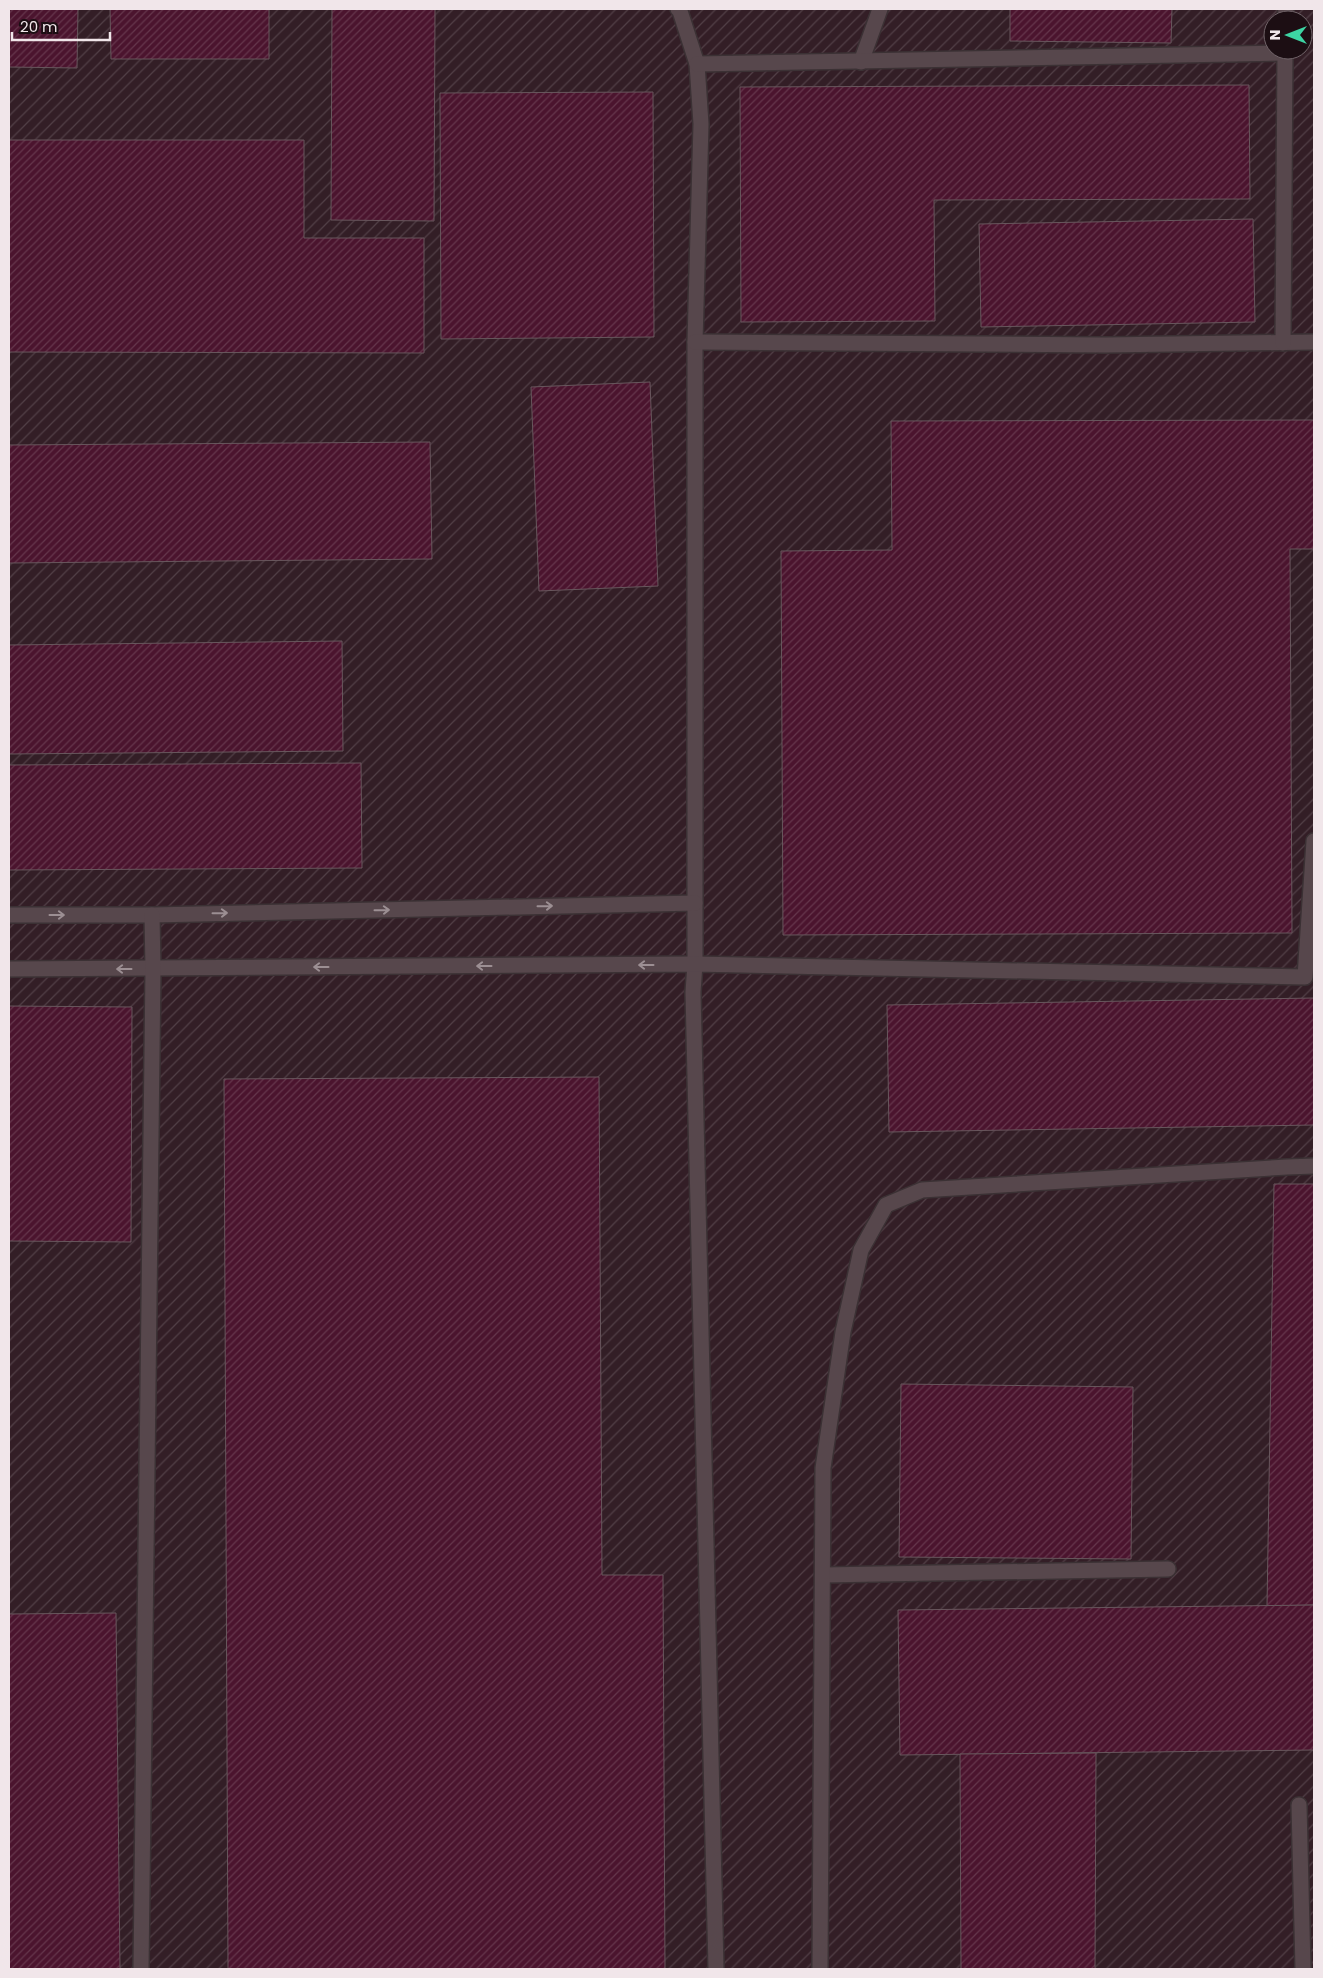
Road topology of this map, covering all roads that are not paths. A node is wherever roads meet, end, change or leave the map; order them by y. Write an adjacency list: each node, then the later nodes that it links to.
1 (678, 9): 6 (lane)
2 (880, 9): 5 (lane)
3 (1263, 53): 5 (lane)
4 (1285, 60): 9 (lane)
5 (860, 62): 6 (lane)
6 (696, 64): 7 (lane)
7 (695, 342): 9 (lane); 11 (lane)
8 (1314, 342): 9 (lane)
9 (1283, 343)
10 (1314, 840): 14 (lane)
11 (695, 903): 13 (lane, one-way to 11); 14 (lane)
12 (9, 915): 13 (lane, one-way to 13)
13 (152, 915): 16 (lane)
14 (695, 964): 16 (lane, one-way to 16); 22 (lane)
15 (9, 969): 16 (lane, one-way to 15)
16 (153, 969): 21 (lane)
17 (1314, 1166): 19 (lane)
18 (1168, 1569): 19 (lane)
19 (823, 1575): 23 (lane)
20 (1299, 1805): 24 (lane)
21 (141, 1969)
22 (716, 1969)
23 (820, 1969)
24 (1303, 1969)

